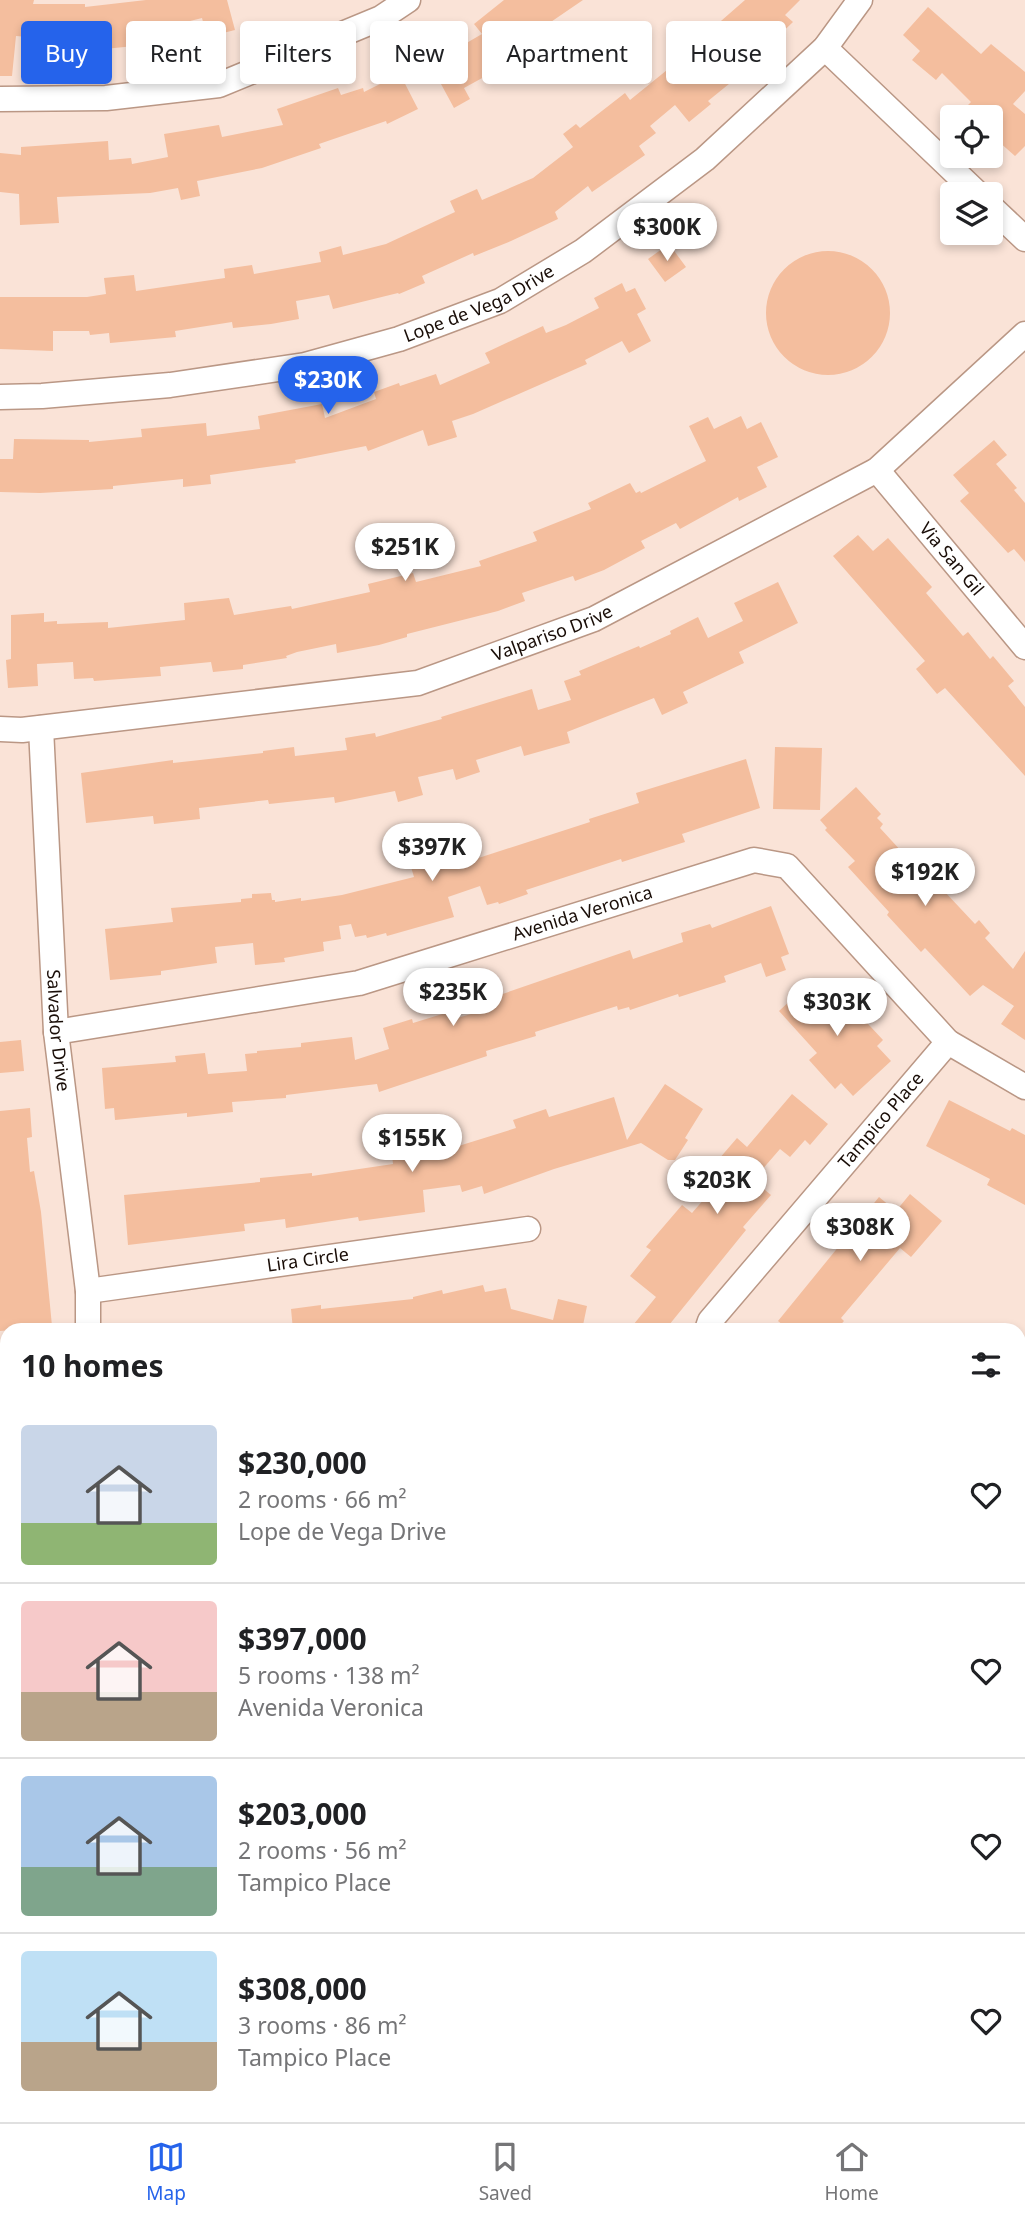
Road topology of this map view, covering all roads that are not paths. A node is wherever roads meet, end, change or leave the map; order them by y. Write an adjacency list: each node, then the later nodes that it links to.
1 (408, 0): 4 (street)
2 (860, 0): 3 (street, Lope de Vega Drive)
3 (825, 48): 5 (street); 9 (street, Lope de Vega Drive)
4 (0, 99)
5 (965, 182)
6 (1003, 218): 7 (street)
7 (1025, 239)
8 (1025, 334): 10 (street, Valpariso Drive)
9 (0, 397)
10 (877, 470): 11 (street, Via San Gil); 12 (street, Valpariso Drive)
11 (1025, 647)
12 (41, 728): 13 (street, Valpariso Drive); 14 (street, Salvador Drive)
13 (0, 729)
14 (56, 1032): 15 (street, Avenida Veronica); 18 (street, Salvador Drive)
15 (948, 1041): 16 (street, Avenida Veronica); 20 (street, Tampico Place)
16 (1025, 1087)
17 (528, 1229): 18 (street, Lira Circle)
18 (88, 1292): 19 (street, Salvador Drive)
19 (88, 1323)
20 (709, 1323)

